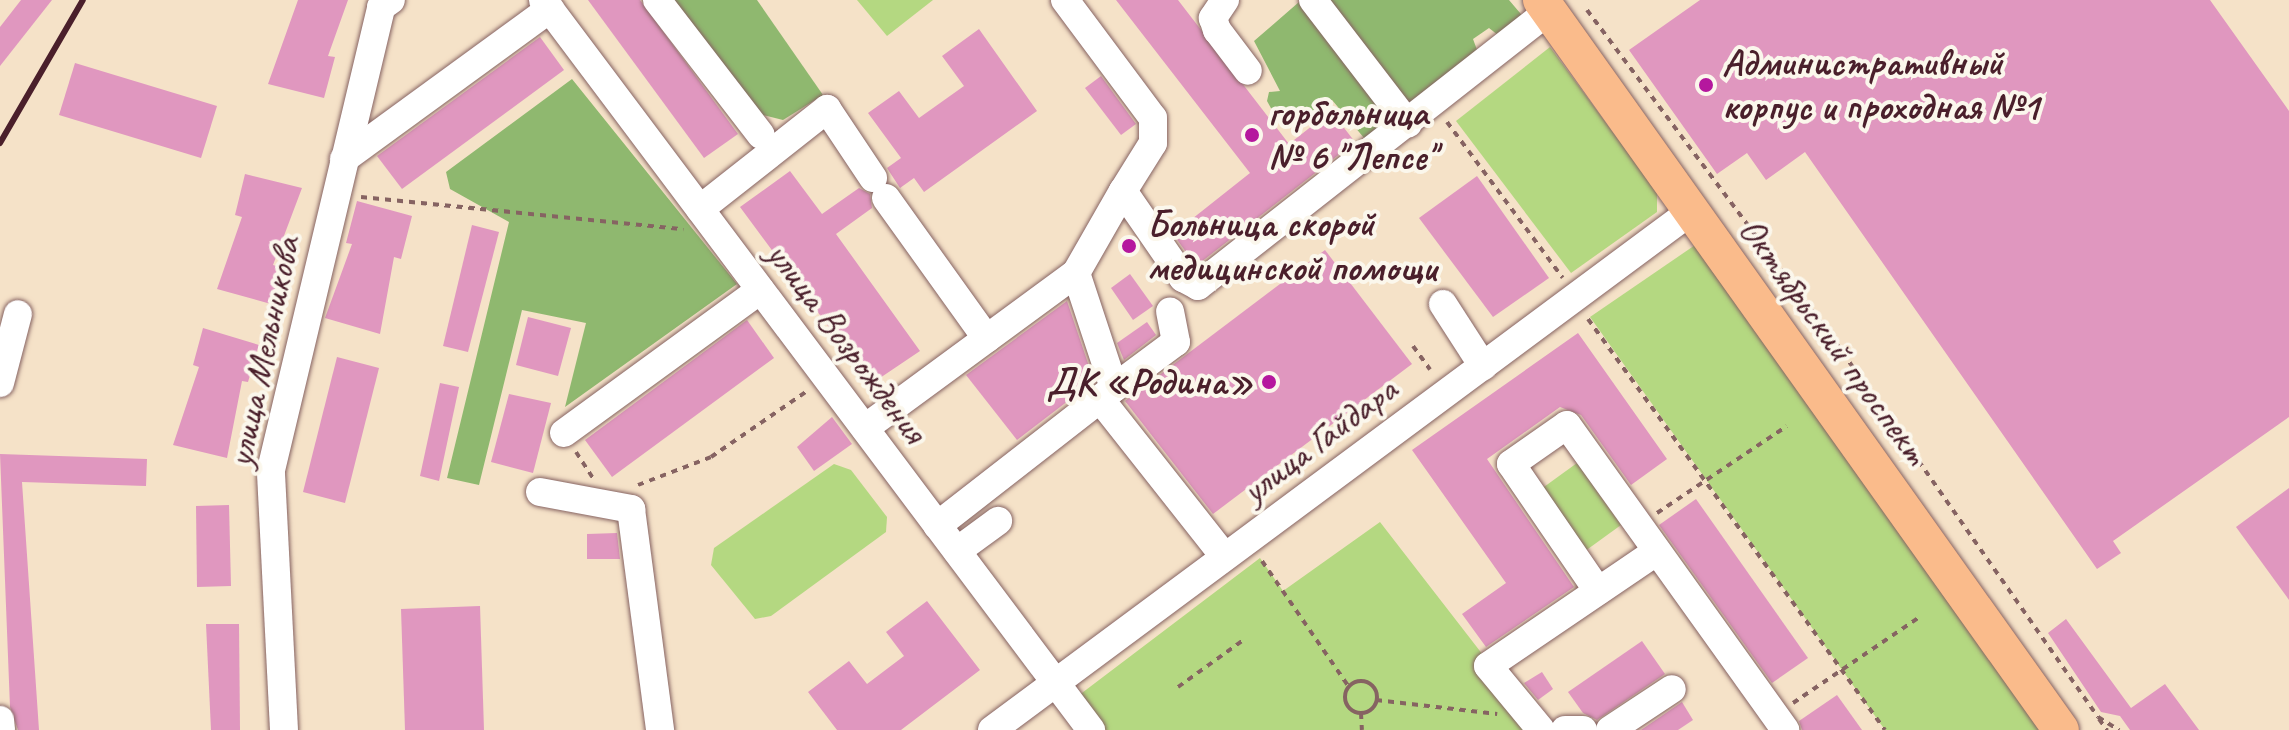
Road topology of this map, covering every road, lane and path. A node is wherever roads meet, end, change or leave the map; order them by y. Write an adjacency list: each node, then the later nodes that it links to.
1 (391, 0): 12 (street, улица Мельникова)
2 (657, 0): 11 (street)
3 (1065, 0): 13 (street)
4 (1225, 0): 8 (street)
5 (1313, 0): 9 (street)
6 (546, 4): 12 (street); 15 (street, улица Возрождения)
7 (1556, 4): 9 (street); 17 (main road, Октябрьский проспект); 54 (path)
8 (1248, 71)
9 (1408, 124): 13 (street)
10 (1449, 124): 21 (path)
11 (761, 135)
12 (344, 159): 14 (street, улица Мельникова)
13 (1123, 191): 20 (street)
14 (335, 198): 18 (path); 59 (street, улица Мельникова)
15 (700, 209): 18 (street, улица Возрождения); 26 (street)
16 (1331, 212): 19 (path)
17 (1690, 212): 28 (street, улица Гайдара); 67 (main road, Октябрьский проспект)
18 (718, 233): 22 (street, улица Возрождения)
19 (1334, 239)
20 (1076, 273): 26 (street); 32 (street)
21 (1566, 283)
22 (760, 290): 30 (street, улица Возрождения); 35 (street)
23 (1443, 304): 28 (street)
24 (1170, 312): 32 (street)
25 (18, 314): 31 (street)
26 (987, 339): 34 (street)
27 (1413, 346): 29 (path)
28 (1483, 366): 43 (street, улица Гайдара)
29 (1430, 369)
30 (825, 377): 34 (street, улица Возрождения); 37 (path)
31 (0, 383)
32 (1107, 393): 40 (street); 43 (street)
33 (1787, 426): 39 (path)
34 (865, 428): 40 (street, улица Возрождения)
35 (564, 433): 37 (path)
36 (540, 492): 37 (street)
37 (613, 505): 60 (street)
38 (998, 521): 41 (street)
39 (1638, 525): 42 (street); 45 (street)
40 (937, 526): 41 (street, улица Возрождения)
41 (957, 551): 48 (street, улица Возрождения)
42 (1657, 551): 45 (street); 56 (street)
43 (1225, 557): 48 (street, улица Гайдара)
44 (1260, 558): 50 (path)
45 (1598, 591): 57 (street)
46 (1921, 616): 56 (path)
47 (1242, 641): 49 (path)
48 (1055, 683): 61 (street, улица Гайдара); 62 (street, улица Возрождения)
49 (1178, 687)
50 (1349, 687): 52 (path); 53 (path)
51 (1672, 689): 66 (street)
52 (1376, 700): 53 (path); 57 (path)
53 (1361, 713): 63 (path)
54 (2098, 717): 68 (path); 69 (path)
55 (0, 720): 58 (street)
56 (1780, 723)
57 (1536, 724)
58 (1, 730)
59 (284, 730)
60 (660, 730)
61 (992, 730)
62 (1091, 730)
63 (1362, 730)
64 (1565, 730): 65 (street)
65 (1583, 730)
66 (1610, 730)
67 (2061, 730)
68 (2107, 730)
69 (2119, 730)

